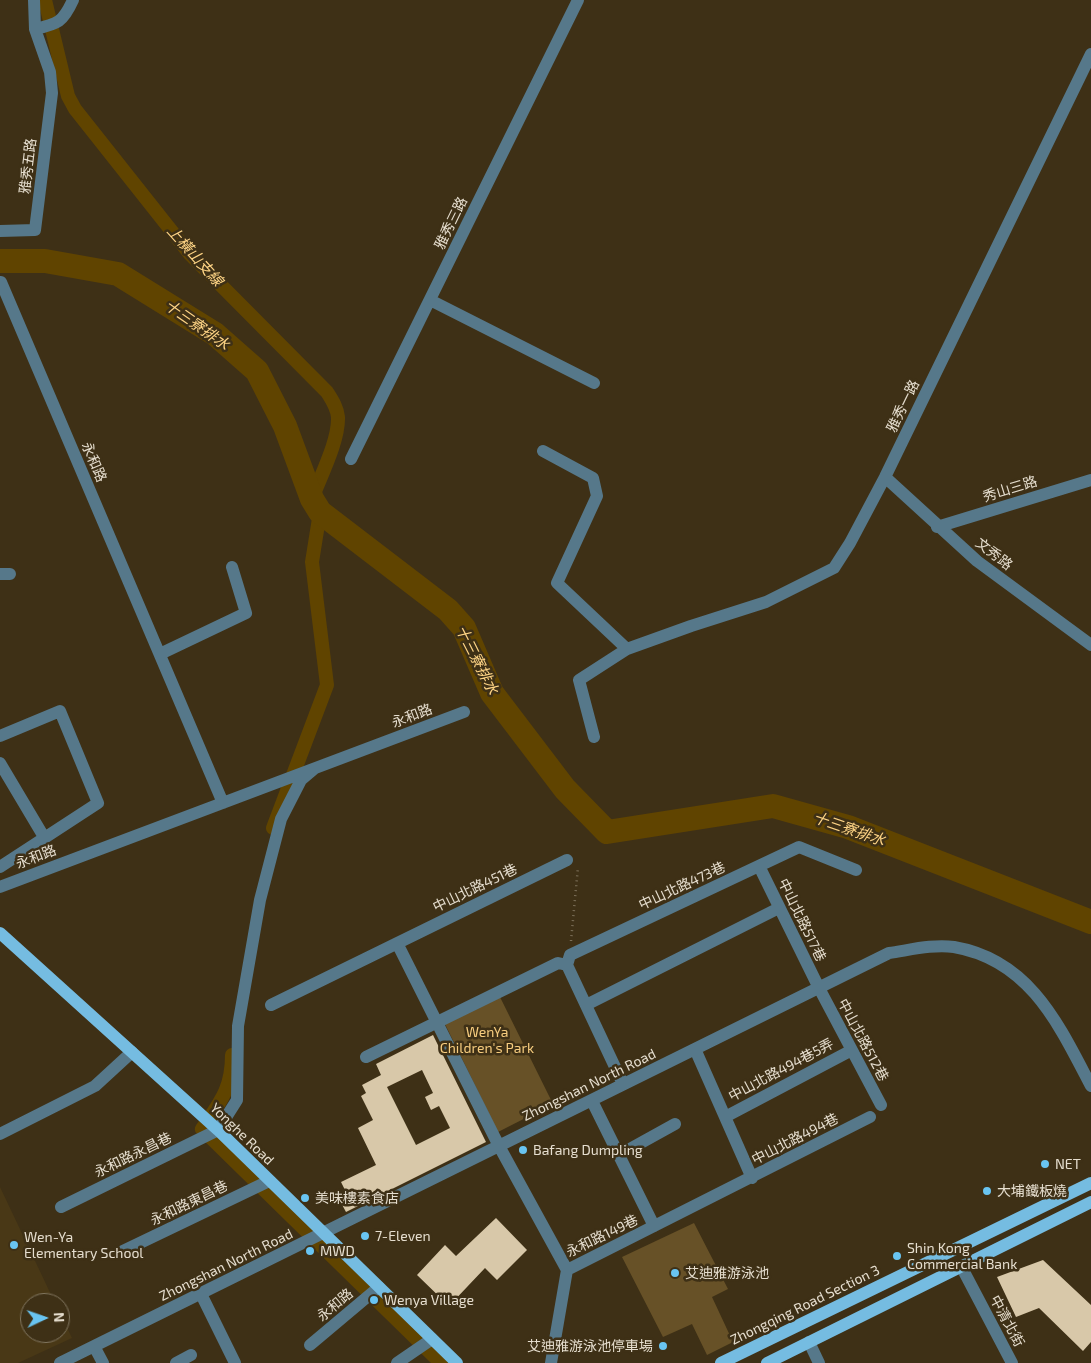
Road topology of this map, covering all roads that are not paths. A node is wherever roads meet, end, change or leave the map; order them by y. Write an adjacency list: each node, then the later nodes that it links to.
1 (34, 0): 4 (street)
2 (72, 0): 4 (street)
3 (578, 0): 8 (street, 雅秀三路)
4 (46, 26): 6 (street, 雅秀五路)
5 (1091, 54): 12 (street, 雅秀一路)
6 (0, 231)
7 (1, 282): 18 (street, 永和路)
8 (430, 300): 9 (street); 11 (street, 雅秀三路)
9 (594, 383)
10 (543, 451): 17 (street)
11 (351, 459)
12 (886, 477): 14 (street, 文秀路); 17 (street, 雅秀一路)
13 (1091, 480): 14 (street, 秀山三路)
14 (937, 527): 16 (street, 文秀路)
15 (232, 567): 18 (street)
16 (1091, 645)
17 (627, 649): 21 (street, 雅秀一路)
18 (160, 654): 24 (street, 永和路)
19 (464, 712): 23 (street, 永和路)
20 (0, 736): 25 (street)
21 (594, 737)
22 (0, 763): 25 (street)
23 (314, 769): 24 (street, 永和路); 50 (street, 永和路)
24 (223, 803): 30 (street, 永和路)
25 (44, 837): 28 (street)
26 (567, 860): 33 (street, 中山北路451巷)
27 (759, 866): 29 (street, 中山北路473巷); 31 (street, 中山北路517巷); 34 (street, 中山北路473巷)
28 (0, 868)
29 (856, 870)
30 (0, 887)
31 (779, 908): 35 (street, 中山北路517巷); 37 (street)
32 (0, 933): 41 (main road, Yonghe Road)
33 (397, 943): 36 (street, 中山北路451巷); 38 (street)
34 (569, 960): 37 (street); 38 (street, 中山北路473巷)
35 (819, 988): 39 (street, Zhongshan North Road); 40 (street, 中山北路512巷); 44 (street, Zhongshan North Road)
36 (271, 1005)
37 (586, 1005): 43 (street)
38 (438, 1021): 42 (street, 中山北路473巷); 52 (street)
39 (695, 1050): 43 (street, Zhongshan North Road); 47 (street, 中山北路494巷)
40 (852, 1050): 46 (street, 中山北路512巷); 47 (street, 中山北路494巷5弄)
41 (132, 1052): 50 (main road, Yonghe Road); 51 (street)
42 (366, 1057)
43 (623, 1084): 45 (street, Zhongshan North Road)
44 (1091, 1086)
45 (592, 1101): 52 (street, Zhongshan North Road); 53 (street)
46 (881, 1105)
47 (725, 1117): 54 (street, 中山北路494巷)
48 (870, 1117): 54 (street, 中山北路494巷)
49 (674, 1124): 53 (street)
50 (218, 1130): 55 (main road, Yonghe Road); 58 (street, 永和路永昌巷)
51 (0, 1134)
52 (499, 1146): 60 (street, Zhongshan North Road); 63 (street)
53 (619, 1155): 59 (street)
54 (752, 1178): 59 (street, 永和路149巷)
55 (269, 1181): 60 (main road, Yonghe Road); 61 (street, 永和路東昌巷)
56 (1091, 1183): 78 (main road, Zhongqing Road Section 3)
57 (1091, 1202): 62 (main road)
58 (61, 1206)
59 (654, 1226): 63 (street, 永和路149巷)
60 (324, 1234): 64 (main road, Yonghe Road); 65 (street, Zhongshan North Road)
61 (121, 1252)
62 (961, 1266): 67 (main road); 81 (street, 中清北街)
63 (567, 1270): 77 (street, 永和路149巷)
64 (378, 1287): 66 (main road, Yonghe Road); 68 (street, 永和路)
65 (201, 1294): 69 (street, Zhongshan North Road); 74 (street)
66 (432, 1339): 75 (street); 76 (main road, Yonghe Road)
67 (808, 1342): 79 (main road); 80 (street)
68 (310, 1345)
69 (94, 1346): 71 (street, Zhongshan North Road); 72 (street)
70 (191, 1355): 73 (street)
71 (60, 1363)
72 (103, 1363)
73 (176, 1363)
74 (235, 1363)
75 (398, 1363)
76 (457, 1363)
77 (551, 1363)
78 (721, 1363)
79 (767, 1363)
80 (819, 1363)
81 (1012, 1363)

